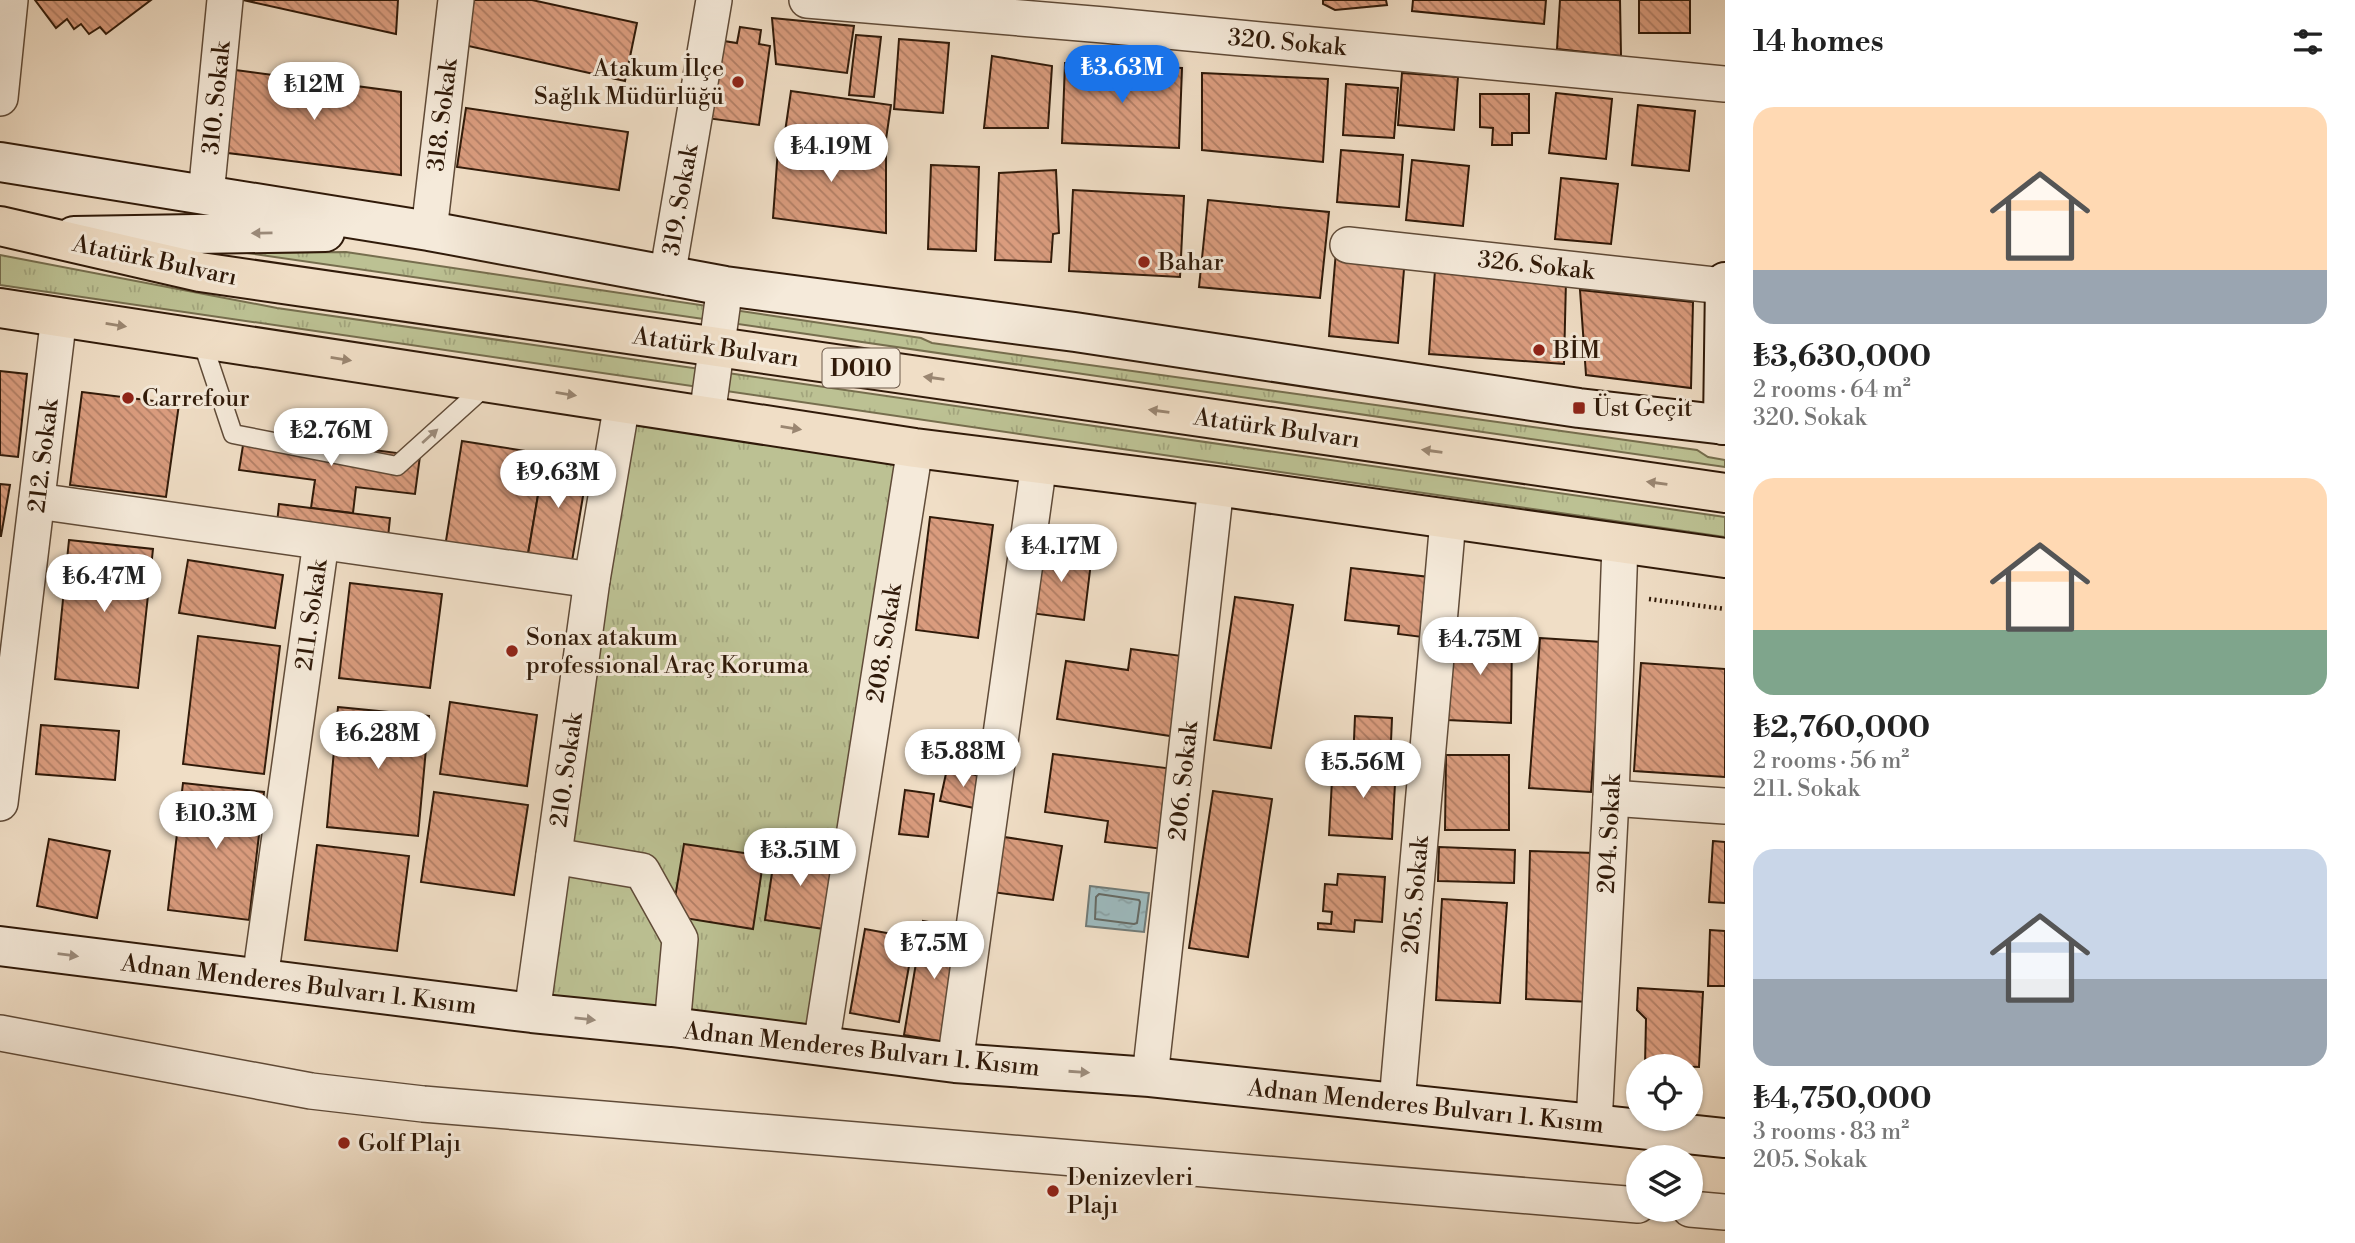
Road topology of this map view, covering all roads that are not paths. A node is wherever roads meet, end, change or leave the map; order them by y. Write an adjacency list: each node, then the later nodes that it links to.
1 (10, 0): 8 (street)
2 (225, 0): 10 (street, 310. Sokak)
3 (456, 0): 12 (street, 318. Sokak)
4 (714, 0): 15 (street, 319. Sokak)
5 (807, 0): 6 (street, 320. Sokak)
6 (1105, 12): 7 (street, 320. Sokak)
7 (1725, 84)
8 (0, 98)
9 (0, 162): 10 (main road)
10 (206, 195): 12 (main road)
11 (0, 226): 13 (highway, Atatürk Bulvarı / D010)
12 (429, 231): 13 (main road, one-way to 13); 15 (main road)
13 (44, 237): 21 (highway, Atatürk Bulvarı / D010)
14 (1348, 245): 16 (street, 326. Sokak)
15 (667, 276): 17 (main road)
16 (1725, 284): 25 (main road)
17 (725, 286): 21 (street); 25 (main road)
18 (0, 308): 19 (highway)
19 (59, 316): 20 (highway, one-way to 20); 30 (street, 212. Sokak)
20 (201, 338): 22 (highway, one-way to 22); 22 (lane, one-way to 22)
21 (716, 347): 24 (street); 29 (highway, Atatürk Bulvarı / D010, one-way to 21)
22 (490, 382): 23 (highway, one-way to 23)
23 (622, 403): 24 (highway); 35 (street, 210. Sokak)
24 (707, 416): 26 (highway, one-way to 26)
25 (1724, 425)
26 (915, 447): 27 (highway); 45 (street, 208. Sokak)
27 (1040, 463): 28 (highway); 46 (street)
28 (1216, 486): 31 (highway); 47 (street, 206. Sokak)
29 (1725, 493)
30 (37, 501): 32 (street); 37 (street, 212. Sokak)
31 (1448, 520): 33 (highway); 48 (street, 205. Sokak)
32 (321, 542): 35 (street); 41 (street, 211. Sokak)
33 (1620, 544): 34 (highway); 36 (street, 204. Sokak)
34 (1725, 558)
35 (592, 580): 39 (street, 210. Sokak)
36 (1611, 798): 38 (street); 49 (street, 204. Sokak)
37 (0, 803)
38 (1725, 806)
39 (554, 856): 42 (street, 210. Sokak); 43 (street)
40 (0, 946): 41 (main road, Adnan Menderes Bulvarı 1. Kısım, one-way to 41)
41 (260, 979): 42 (main road, Adnan Menderes Bulvarı 1. Kısım)
42 (532, 1013): 43 (main road, Adnan Menderes Bulvarı 1. Kısım, one-way to 43)
43 (672, 1027): 45 (main road, Adnan Menderes Bulvarı 1. Kısım)
44 (0, 1032): 51 (street)
45 (821, 1045): 46 (main road, Adnan Menderes Bulvarı 1. Kısım)
46 (955, 1063): 47 (main road, Adnan Menderes Bulvarı 1. Kısım, one-way to 47)
47 (1150, 1077): 48 (main road, Adnan Menderes Bulvarı 1. Kısım)
48 (1397, 1102): 49 (main road, Adnan Menderes Bulvarı 1. Kısım)
49 (1594, 1124): 50 (main road, Adnan Menderes Bulvarı 1. Kısım)
50 (1725, 1138)
51 (1626, 1204)
52 (1703, 1210): 53 (street)
53 (1725, 1212)

